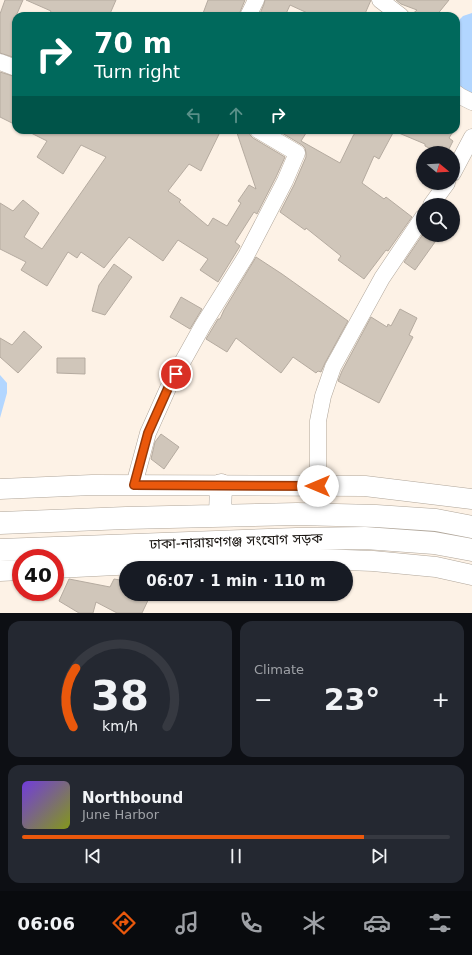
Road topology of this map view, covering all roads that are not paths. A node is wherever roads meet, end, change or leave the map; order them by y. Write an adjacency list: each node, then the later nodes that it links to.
1 (256, 0): 3 (street)
2 (380, 0): 4 (street)
3 (250, 12)
4 (396, 12)
5 (0, 62): 6 (street)
6 (12, 66)
7 (460, 96): 8 (street)
8 (472, 102)
9 (265, 134): 13 (street)
10 (472, 137): 11 (street)
11 (460, 160)
12 (416, 227): 15 (street)
13 (134, 485): 14 (street); 16 (street)
14 (221, 485): 15 (street); 18 (main road)
15 (318, 486): 17 (street)
16 (0, 489)
17 (472, 499)
18 (220, 515): 19 (main road, ঢাকা-নারায়ণগঞ্জ সংযোগ সড়ক); 20 (main road, ঢাকা-নারায়ণগঞ্জ সংযোগ সড়ক)
19 (0, 523)
20 (472, 527)
21 (0, 550): 23 (main road, ঢাকা-নারায়ণগঞ্জ সংযোগ সড়ক)
22 (472, 550): 23 (main road, ঢাকা-নারায়ণগঞ্জ সংযোগ সড়ক)
23 (217, 551): 24 (street); 27 (street)
24 (64, 567)
25 (12, 570): 26 (street)
26 (0, 571)
27 (472, 575)

